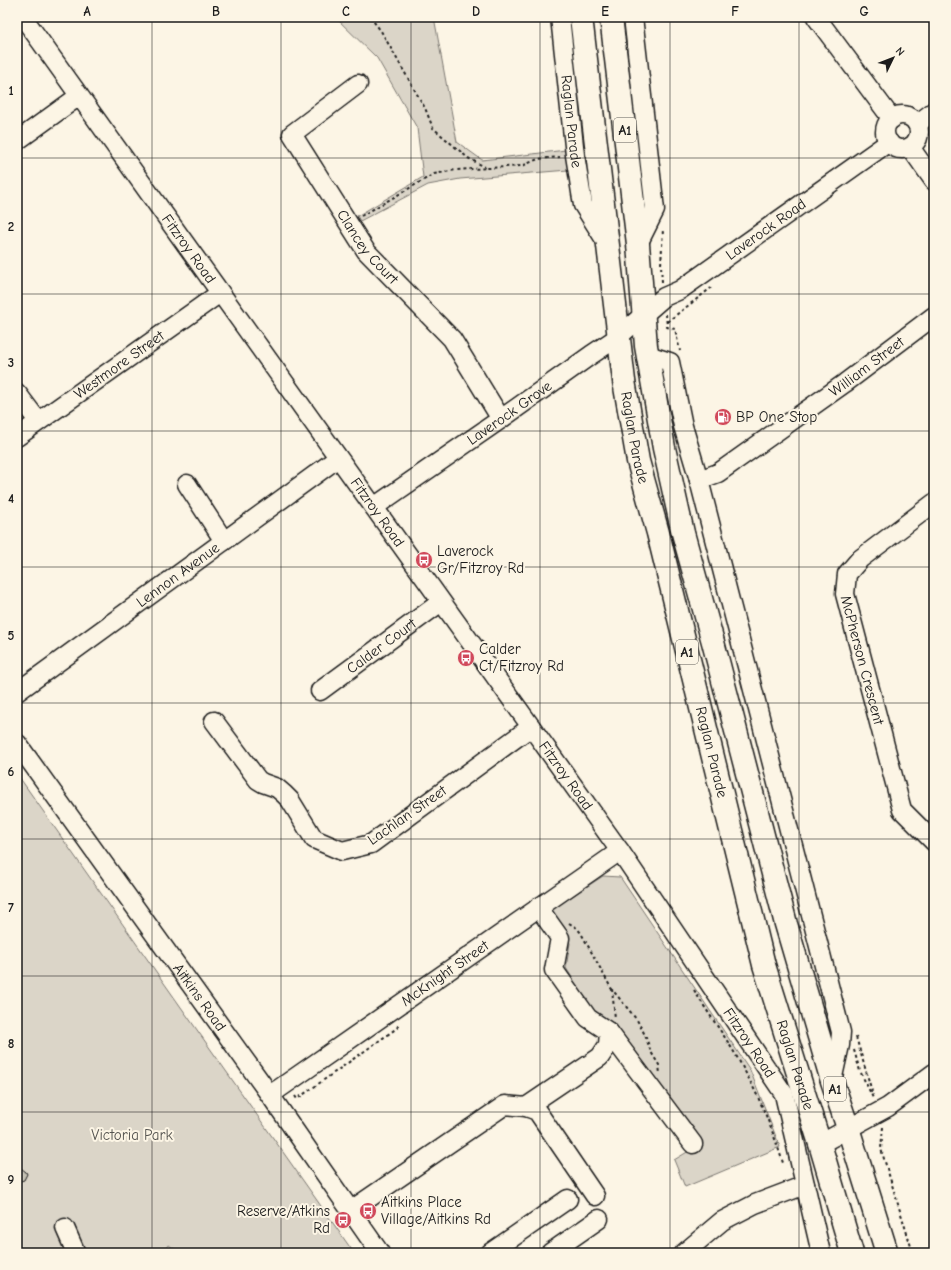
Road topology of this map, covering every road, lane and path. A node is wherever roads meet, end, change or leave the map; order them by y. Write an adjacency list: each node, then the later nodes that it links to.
1 (22, 17): 9 (street, Fitzroy Road)
2 (370, 17): 17 (path)
3 (560, 17): 16 (street, Raglan Parade)
4 (581, 17): 20 (highway, Raglan Parade / A1)
5 (612, 17): 21 (highway, Raglan Parade / A1)
6 (633, 17): 21 (street)
7 (816, 17): 11 (street)
8 (358, 84): 19 (street, Clancey Court)
9 (79, 96): 13 (street); 22 (street, Fitzroy Road)
10 (934, 111): 12 (street)
11 (892, 118): 12 (street); 14 (street)
12 (917, 124): 15 (street)
13 (17, 141)
14 (889, 142): 15 (street); 23 (street, Laverock Road)
15 (910, 148): 18 (street)
16 (575, 155): 17 (path); 20 (street, Raglan Parade)
17 (486, 167): 19 (path)
18 (934, 181)
19 (349, 223): 28 (street, Clancey Court)
20 (607, 243): 25 (highway, Raglan Parade / A1)
21 (638, 244): 23 (highway, Raglan Parade / A1)
22 (220, 293): 29 (street, Westmore Street); 31 (street, Fitzroy Road)
23 (644, 316): 25 (street, Laverock Grove); 26 (highway, Raglan Parade / A1)
24 (934, 316): 32 (street, William Street)
25 (618, 337): 28 (street, Laverock Grove); 57 (highway, Raglan Parade / A1)
26 (648, 355): 32 (street, Raglan Parade); 50 (highway, Raglan Parade / A1)
27 (17, 393): 29 (street)
28 (501, 419): 35 (street, Laverock Grove)
29 (38, 421): 30 (street, Westmore Street)
30 (17, 437)
31 (338, 458): 35 (street, Fitzroy Road); 36 (street, Lennon Avenue)
32 (699, 480): 50 (street, Raglan Parade)
33 (187, 484): 36 (street)
34 (934, 503): 43 (street, McPherson Crescent)
35 (374, 508): 37 (street, Fitzroy Road)
36 (224, 542): 39 (street, Lennon Avenue)
37 (441, 602): 38 (street, Calder Court); 41 (street, Fitzroy Road)
38 (320, 691)
39 (17, 692)
40 (214, 721): 41 (street, Lachlan Street)
41 (531, 727): 44 (street, Fitzroy Road)
42 (17, 743): 52 (street, Aitkins Road)
43 (934, 842)
44 (620, 851): 45 (street, McKnight Street); 58 (street, Fitzroy Road)
45 (538, 907): 48 (street); 52 (street, McKnight Street)
46 (567, 922): 47 (path)
47 (611, 988): 48 (path); 51 (path)
48 (609, 1032): 51 (street); 53 (street)
49 (934, 1073): 55 (street)
50 (832, 1081): 55 (highway, Raglan Parade / A1)
51 (653, 1091): 56 (street)
52 (270, 1095): 61 (street, Aitkins Road)
53 (526, 1107): 59 (street); 61 (street)
54 (883, 1124): 72 (path)
55 (848, 1128): 57 (street); 71 (highway, Raglan Parade / A1)
56 (693, 1144)
57 (820, 1144): 70 (highway, Raglan Parade / A1)
58 (805, 1185): 68 (street); 69 (street, Fitzroy Road)
59 (595, 1196)
60 (568, 1200): 66 (street)
61 (350, 1211): 65 (street, Aitkins Road)
62 (599, 1219): 67 (street)
63 (65, 1228): 64 (street)
64 (76, 1253)
65 (380, 1253)
66 (490, 1253)
67 (550, 1253)
68 (684, 1253)
69 (821, 1253)
70 (852, 1253)
71 (887, 1253)
72 (913, 1253)

